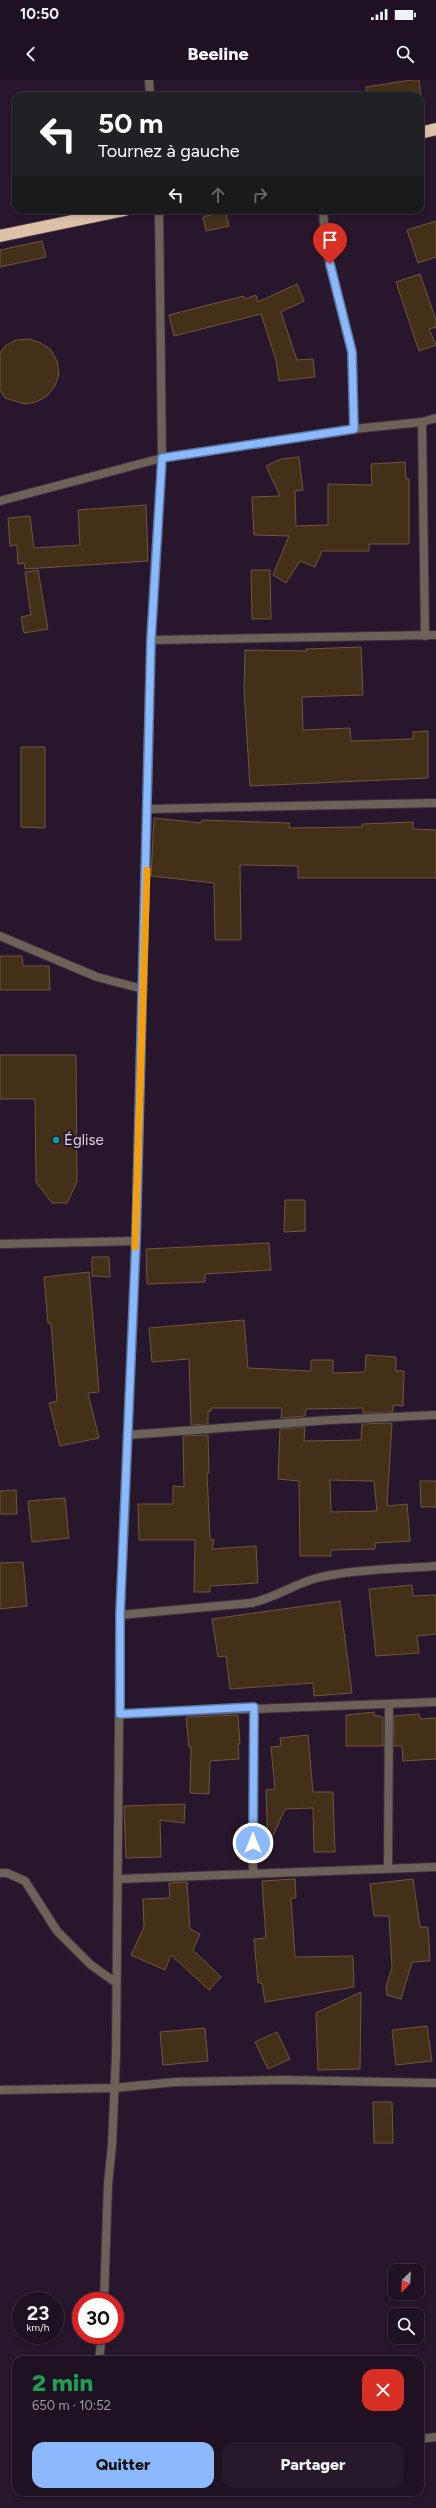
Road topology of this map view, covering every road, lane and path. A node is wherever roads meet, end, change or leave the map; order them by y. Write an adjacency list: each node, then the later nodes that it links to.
1 (149, 80): 2 (street)
2 (150, 92)
3 (436, 129): 4 (highway)
4 (424, 132)
5 (106, 214): 8 (highway)
6 (159, 214): 12 (street)
7 (323, 214): 11 (street)
8 (0, 236)
9 (436, 418): 10 (street)
10 (422, 422): 11 (street); 15 (street)
11 (354, 429): 12 (street)
12 (162, 458): 13 (street); 16 (street)
13 (0, 501)
14 (436, 635): 15 (street)
15 (425, 636): 16 (street)
16 (151, 640): 18 (street)
17 (436, 803): 18 (street)
18 (148, 809): 20 (street)
19 (0, 936): 20 (street)
20 (143, 989): 21 (street)
21 (136, 1241): 22 (street); 24 (street)
22 (0, 1244)
23 (436, 1415): 24 (street)
24 (127, 1435): 26 (street)
25 (436, 1566): 26 (street)
26 (120, 1615): 30 (street)
27 (436, 1702): 28 (street)
28 (389, 1704): 29 (street); 32 (street)
29 (254, 1707): 30 (street); 34 (street)
30 (120, 1714): 35 (street)
31 (436, 1867): 32 (street)
32 (388, 1868): 34 (street)
33 (0, 1873): 36 (street)
34 (253, 1873): 35 (street)
35 (118, 1879): 36 (street)
36 (115, 1982): 38 (street)
37 (436, 2082): 38 (street)
38 (114, 2088): 39 (street); 40 (street)
39 (0, 2090)
40 (104, 2292)
41 (101, 2344): 42 (street)
42 (99, 2356)
43 (436, 2438): 44 (street)
44 (424, 2439)

